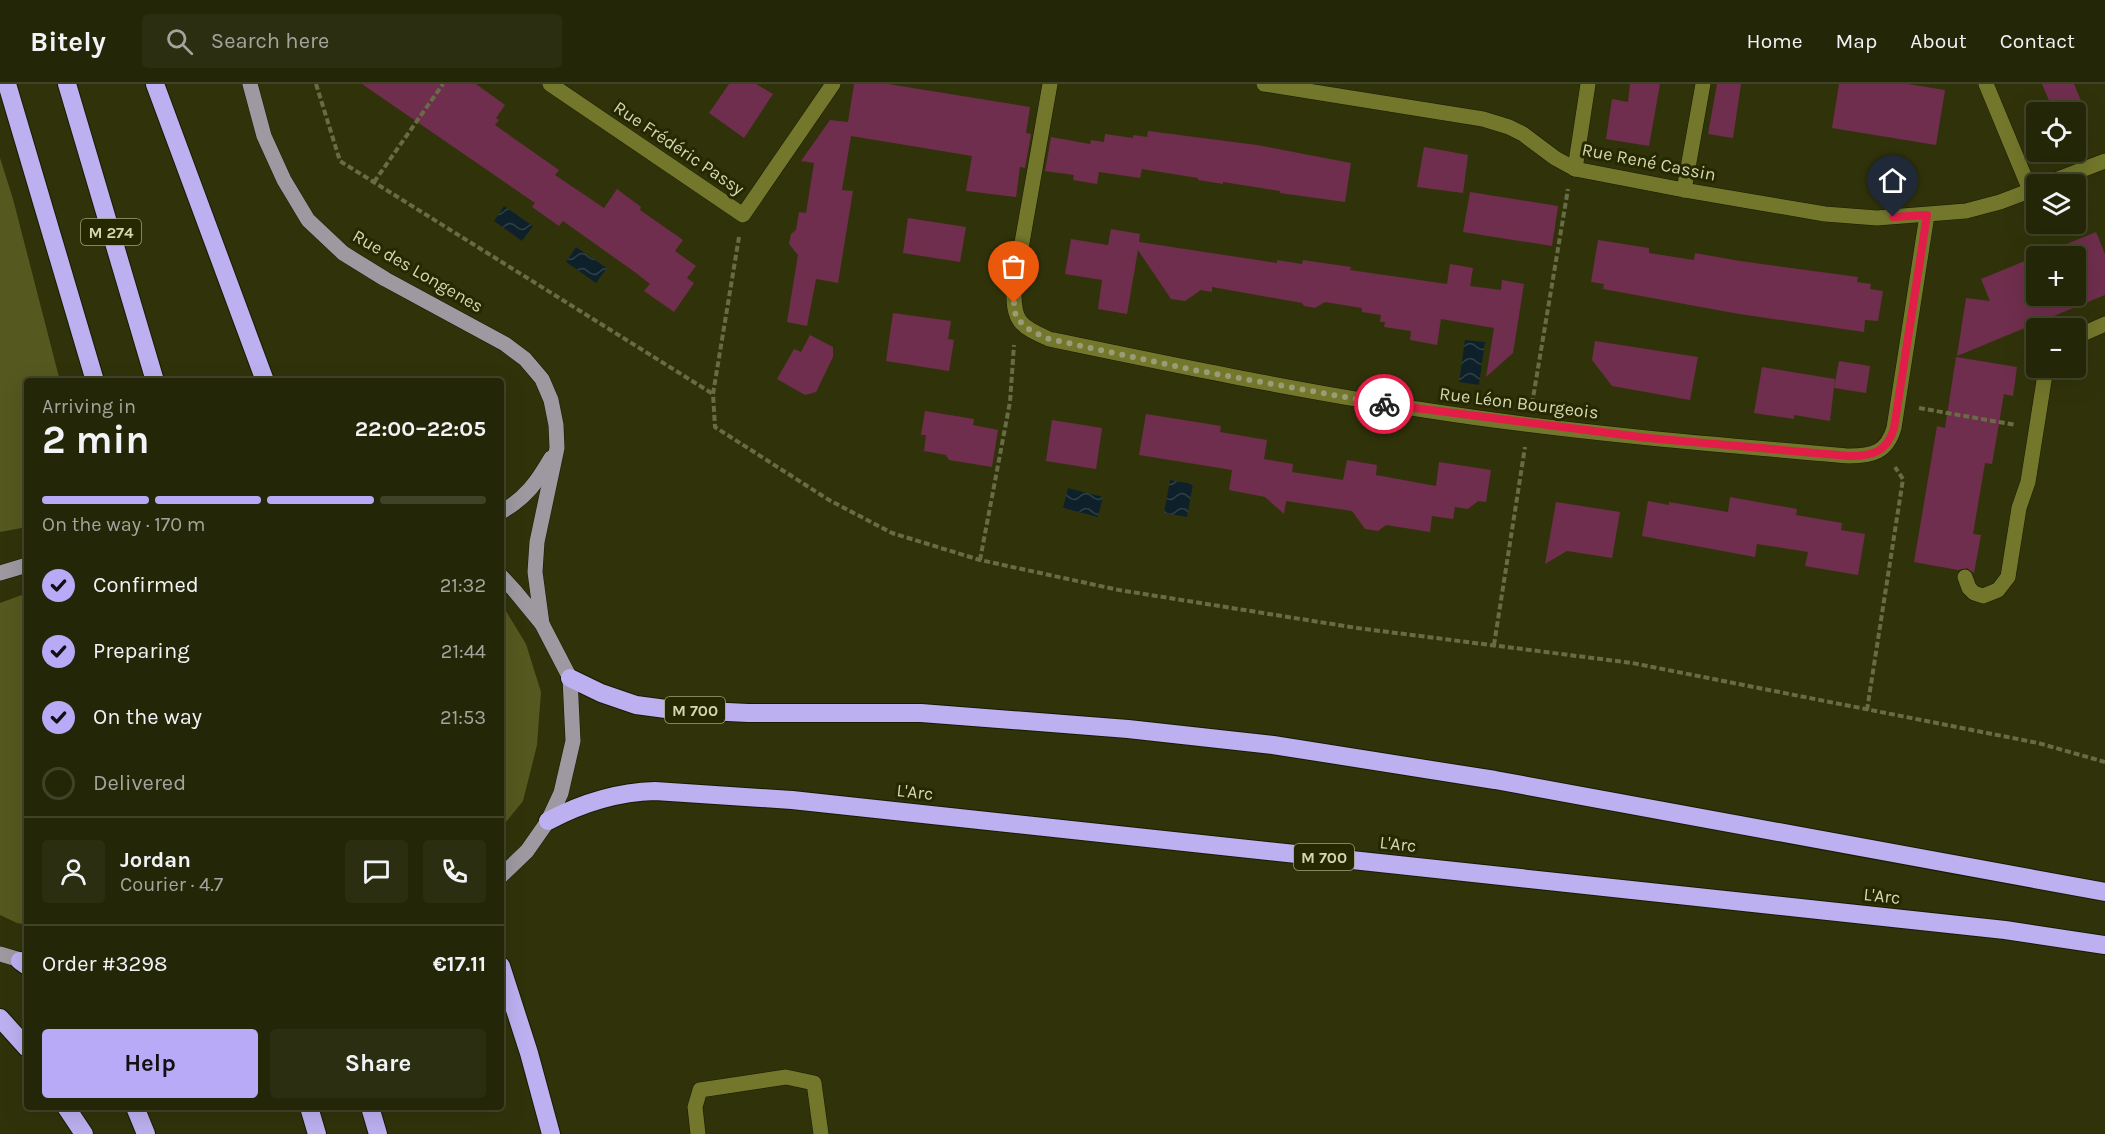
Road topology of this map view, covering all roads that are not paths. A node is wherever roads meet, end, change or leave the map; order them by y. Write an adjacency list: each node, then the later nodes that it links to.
1 (7, 84): 21 (highway, M 274)
2 (67, 84): 22 (highway, M 274)
3 (155, 84): 23 (highway)
4 (250, 84): 25 (main road, Rue des Longenes)
5 (550, 84): 6 (street, Rue Frédéric Passy)
6 (832, 84)
7 (1050, 84): 18 (street, Rue Léon Bourgeois)
8 (1264, 84): 13 (street, Rue René Cassin)
9 (1588, 84): 13 (street)
10 (1703, 84): 16 (street)
11 (1986, 84): 14 (street)
12 (2105, 160): 15 (street)
13 (1575, 169): 16 (street, Rue René Cassin)
14 (2027, 174)
15 (2070, 174)
16 (1684, 190): 18 (street, Rue René Cassin)
17 (2026, 192): 18 (street, Rue René Cassin)
18 (1927, 215)
19 (2105, 324): 20 (street)
20 (2086, 333)
21 (94, 378)
22 (154, 378)
23 (264, 378)
24 (2044, 378): 29 (street)
25 (556, 448): 26 (main road); 31 (main road, Rue des Longenes)
26 (504, 510)
27 (24, 566): 28 (main road)
28 (0, 573)
29 (1965, 577)
30 (504, 579): 31 (main road)
31 (542, 624): 32 (main road)
32 (570, 678): 33 (main road); 35 (highway, M 700)
33 (548, 821): 34 (main road); 36 (highway, L'Arc / M 700)
34 (504, 873)
35 (2105, 892)
36 (2105, 945)
37 (0, 954): 38 (main road)
38 (24, 963)
39 (504, 975): 50 (highway)
40 (0, 1018): 41 (highway)
41 (24, 1045)
42 (68, 1110): 46 (highway)
43 (136, 1110): 47 (highway)
44 (310, 1110): 48 (highway)
45 (371, 1110): 49 (highway)
46 (84, 1134)
47 (146, 1134)
48 (317, 1134)
49 (378, 1134)
50 (551, 1134)
51 (698, 1134): 52 (street)
52 (821, 1134)

